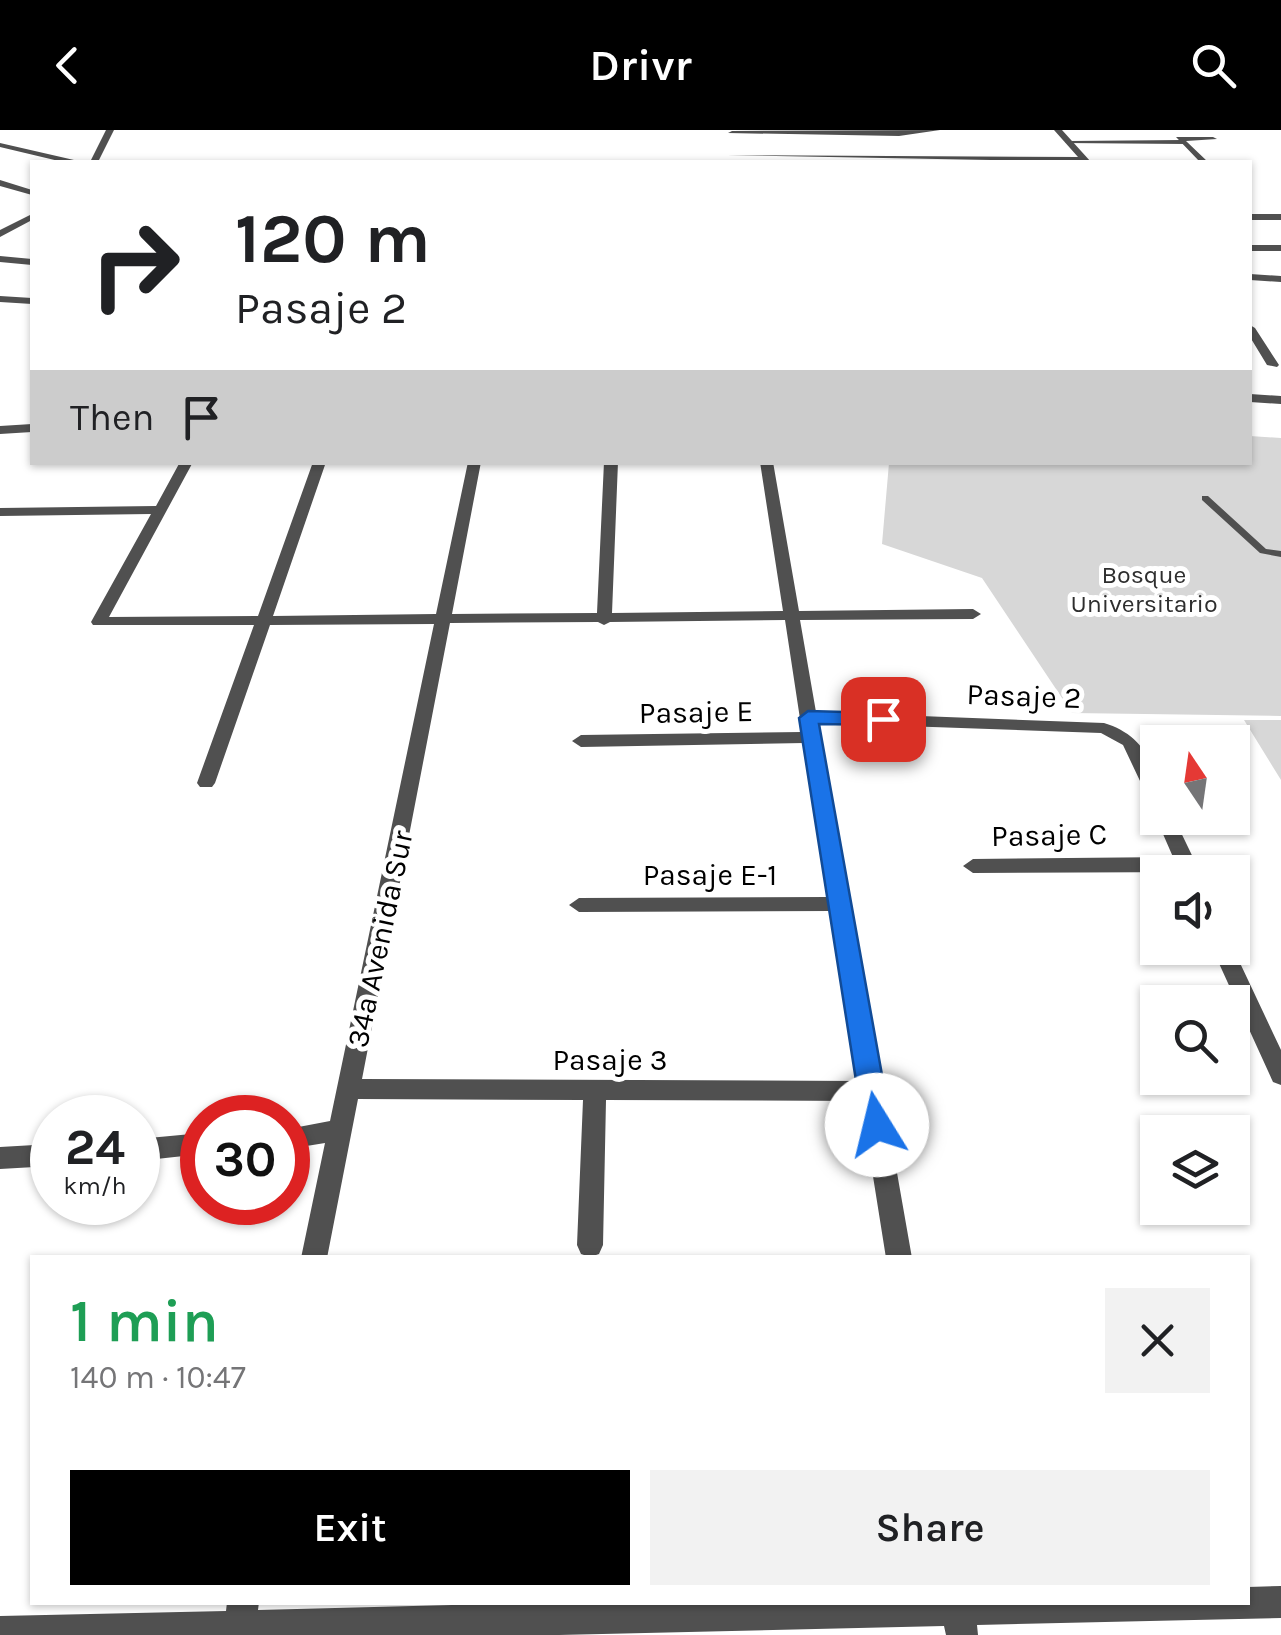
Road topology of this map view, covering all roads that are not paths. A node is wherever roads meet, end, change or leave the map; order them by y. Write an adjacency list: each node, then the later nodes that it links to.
1 (936, 130): 5 (street)
2 (1058, 130): 8 (street)
3 (106, 131): 13 (street)
4 (731, 132): 5 (street); 11 (street)
5 (898, 132): 10 (street)
6 (1212, 139): 7 (street)
7 (1182, 142): 8 (street); 16 (street)
8 (1069, 143): 15 (street)
9 (0, 145): 12 (street)
10 (913, 156): 11 (street); 14 (street)
11 (730, 159)
12 (62, 160)
13 (95, 160)
14 (958, 160)
15 (1085, 160)
16 (1202, 160)
17 (16, 178): 18 (street)
18 (0, 183): 19 (street)
19 (30, 192)
20 (1255, 217): 21 (street)
21 (1281, 217)
22 (30, 218): 23 (street)
23 (0, 234)
24 (1252, 248): 25 (street)
25 (1281, 248)
26 (0, 259): 27 (street)
27 (30, 262)
28 (1252, 277): 29 (street)
29 (1281, 279)
30 (0, 299): 31 (street)
31 (30, 302)
32 (1252, 331): 33 (street)
33 (1272, 365)
34 (1252, 398): 35 (street)
35 (1281, 400)
36 (30, 428): 37 (street)
37 (0, 430)
38 (185, 465): 44 (street)
39 (319, 465): 51 (street)
40 (473, 465): 50 (street, 34a Avenida Sur)
41 (611, 465): 49 (street)
42 (767, 465): 48 (street)
43 (1204, 498): 46 (lane)
44 (161, 510): 45 (street); 51 (street)
45 (0, 512)
46 (1281, 554)
47 (974, 614): 48 (street)
48 (792, 616): 49 (street); 52 (street)
49 (604, 620): 50 (street)
50 (445, 621): 51 (street); 62 (street, 34a Avenida Sur)
51 (261, 622): 55 (street)
52 (810, 727): 53 (street, Pasaje E); 54 (street, Pasaje 2); 58 (street)
53 (581, 741)
54 (1140, 763)
55 (206, 783)
56 (973, 866): 57 (street, Pasaje C)
57 (1140, 868)
58 (840, 904): 59 (street, Pasaje E-1); 64 (street)
59 (579, 905)
60 (1231, 965): 61 (street)
61 (1281, 1074)
62 (348, 1089): 63 (street, Pasaje 3); 65 (street, 34a Avenida Sur)
63 (595, 1090): 64 (street, Pasaje 3); 69 (street)
64 (872, 1092): 71 (street)
65 (340, 1130): 66 (street); 70 (street, 34a Avenida Sur)
66 (310, 1135)
67 (30, 1156): 68 (street)
68 (0, 1158)
69 (590, 1245)
70 (315, 1255)
71 (899, 1255)
72 (1281, 1602): 73 (street)
73 (1250, 1603)
74 (1212, 1605): 76 (street)
75 (241, 1614): 76 (street); 77 (street)
76 (959, 1616)
77 (0, 1632)

